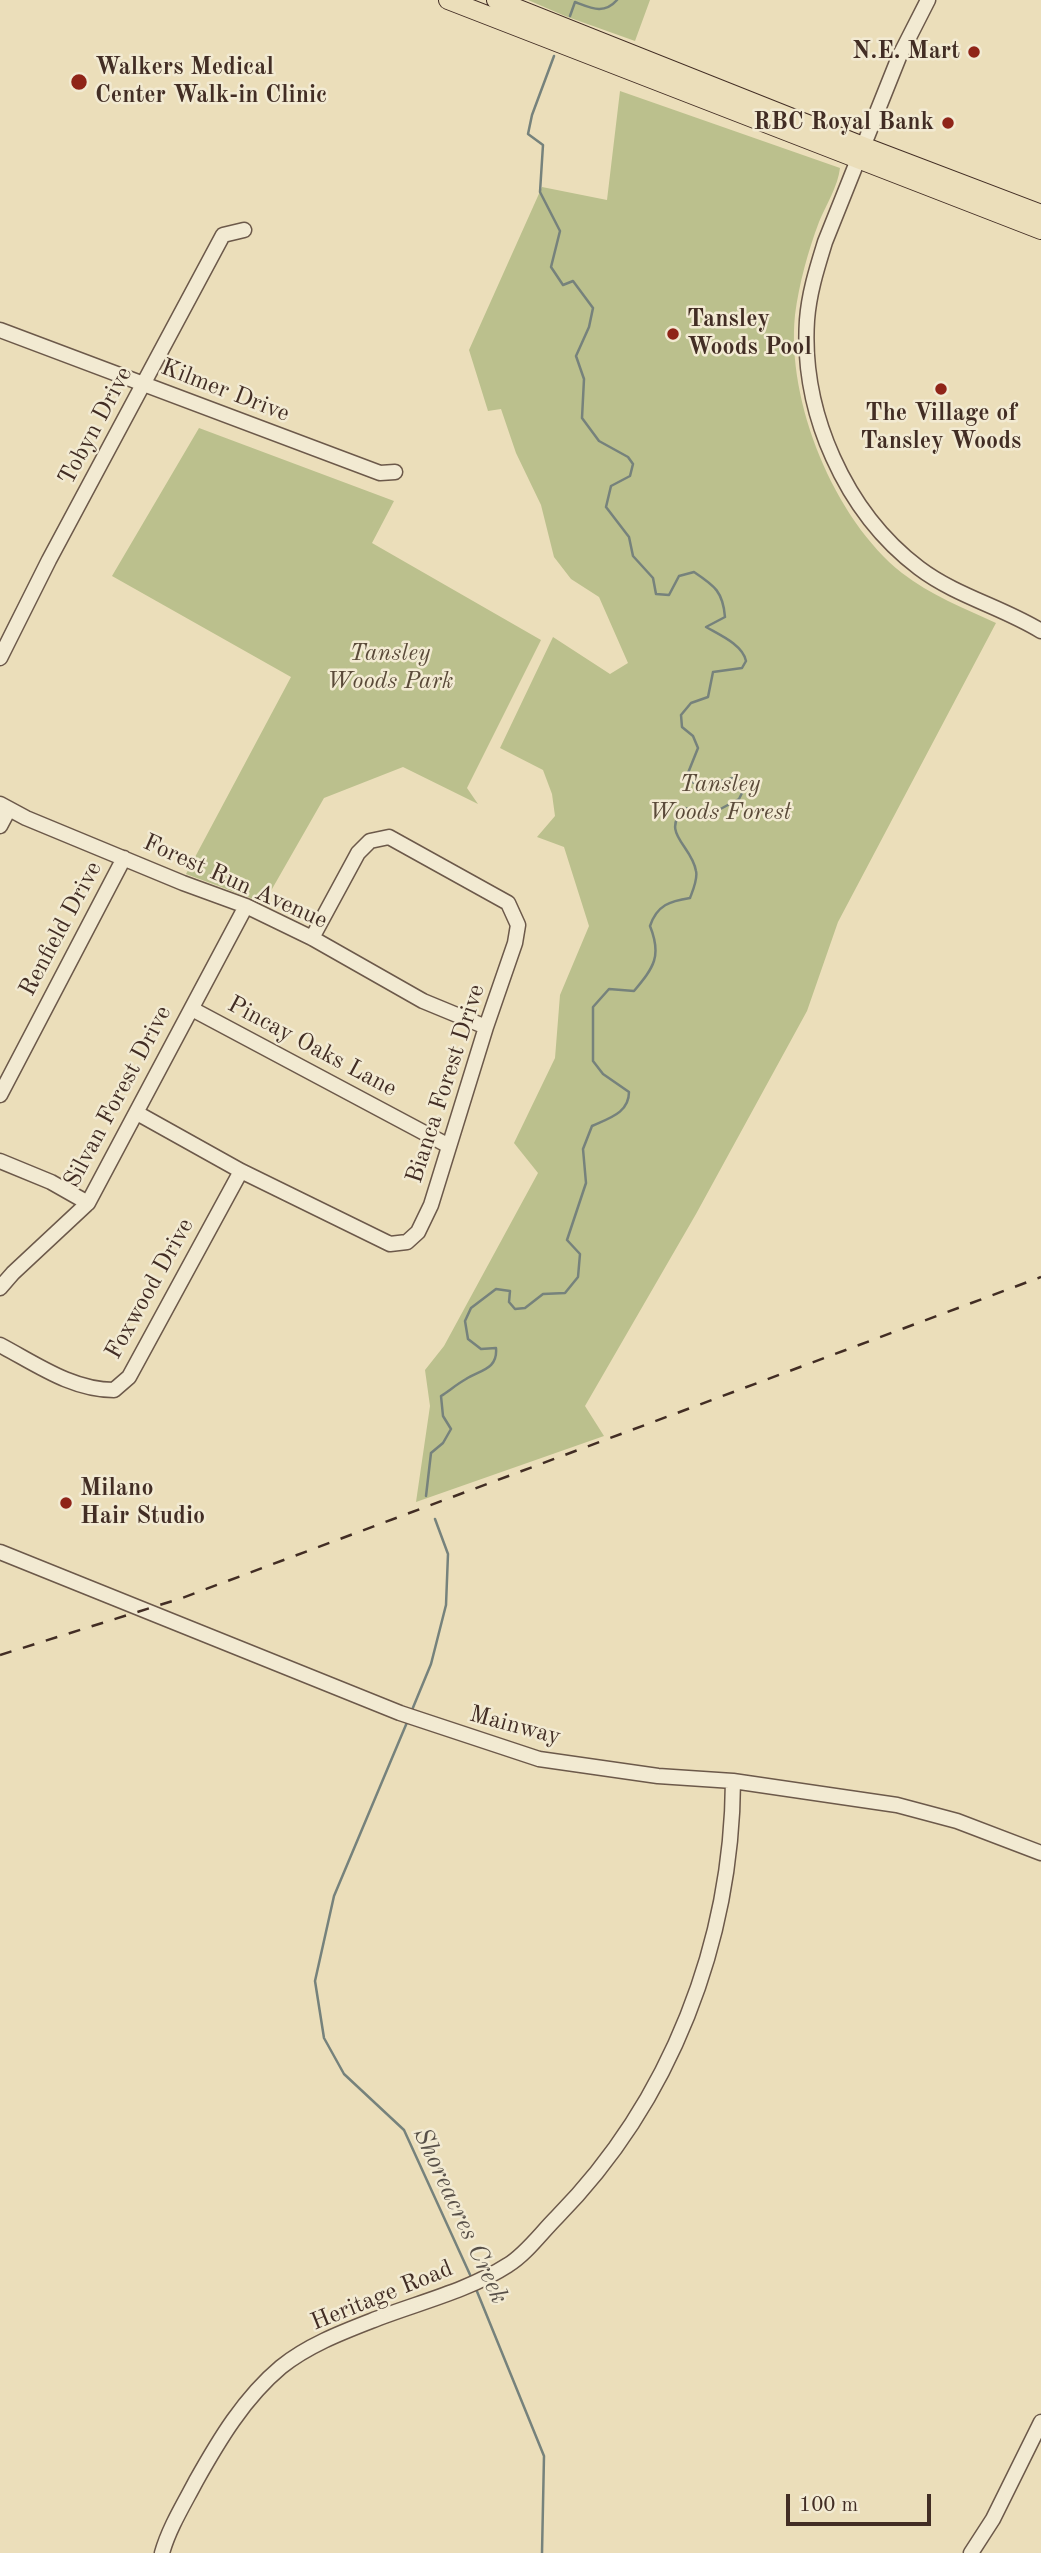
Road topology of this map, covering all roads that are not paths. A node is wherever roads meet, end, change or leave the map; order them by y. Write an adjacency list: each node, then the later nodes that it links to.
1 (448, 0): 4 (main road)
2 (496, 0): 4 (main road)
3 (928, 0): 5 (street)
4 (544, 28): 5 (main road)
5 (860, 153): 6 (main road); 8 (main road); 12 (street)
6 (1041, 214)
7 (244, 230): 10 (street, Tobyn Drive)
8 (1041, 230)
9 (0, 330): 10 (street, Kilmer Drive)
10 (144, 385): 11 (street, Kilmer Drive); 13 (street, Tobyn Drive)
11 (395, 472)
12 (1041, 631)
13 (0, 658)
14 (5, 807): 15 (street); 16 (street, Forest Run Avenue)
15 (0, 826)
16 (124, 858): 17 (street, Forest Run Avenue); 21 (street, Renfield Drive)
17 (246, 906): 18 (street, Forest Run Avenue); 19 (street, Silvan Forest Drive)
18 (312, 938): 20 (street, Forest Run Avenue); 20 (street, Bianca Forest Drive)
19 (192, 1009): 22 (street, Silvan Forest Drive); 23 (street, Pincay Oaks Lane)
20 (486, 1027): 23 (street, Bianca Forest Drive)
21 (0, 1095)
22 (137, 1112): 25 (street, Bianca Forest Drive); 26 (street, Silvan Forest Drive)
23 (449, 1146): 25 (street, Bianca Forest Drive)
24 (0, 1161): 26 (street)
25 (240, 1171): 28 (street, Foxwood Drive)
26 (88, 1203): 27 (street, Silvan Forest Drive)
27 (0, 1288)
28 (0, 1345)
29 (0, 1552): 30 (street, Mainway)
30 (733, 1781): 31 (street, Mainway); 33 (street, Heritage Road)
31 (1041, 1853)
32 (1041, 2422): 34 (street)
33 (162, 2553)
34 (971, 2553)

